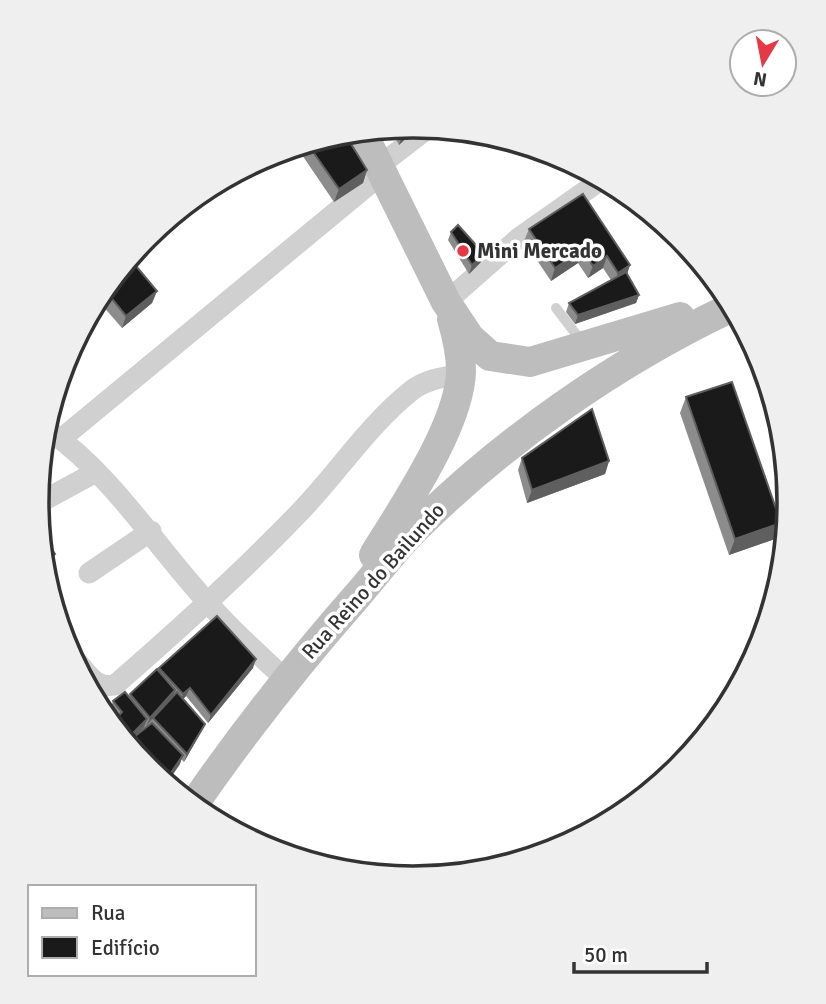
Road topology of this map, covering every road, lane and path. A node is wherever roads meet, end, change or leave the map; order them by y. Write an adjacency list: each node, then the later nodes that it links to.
1 (416, 138): 3 (street)
2 (367, 141): 3 (main road)
3 (381, 169): 5 (main road); 12 (street)
4 (593, 186): 5 (street)
5 (446, 302): 10 (main road); 11 (main road)
6 (718, 304): 9 (main road)
7 (556, 308): 9 (lane)
8 (723, 311): 18 (main road, Rua Reino do Bailundo)
9 (585, 346): 10 (main road)
10 (530, 362): 11 (main road)
11 (461, 374): 17 (street); 18 (main road)
12 (56, 435): 13 (street)
13 (96, 472): 14 (street); 15 (street)
14 (49, 497)
15 (152, 531): 16 (street); 17 (street)
16 (89, 573)
17 (208, 604): 19 (street); 20 (street)
18 (337, 619): 19 (main road, Rua Reino do Bailundo)
19 (285, 679): 21 (main road, Rua Reino do Bailundo)
20 (98, 684)
21 (199, 797)

